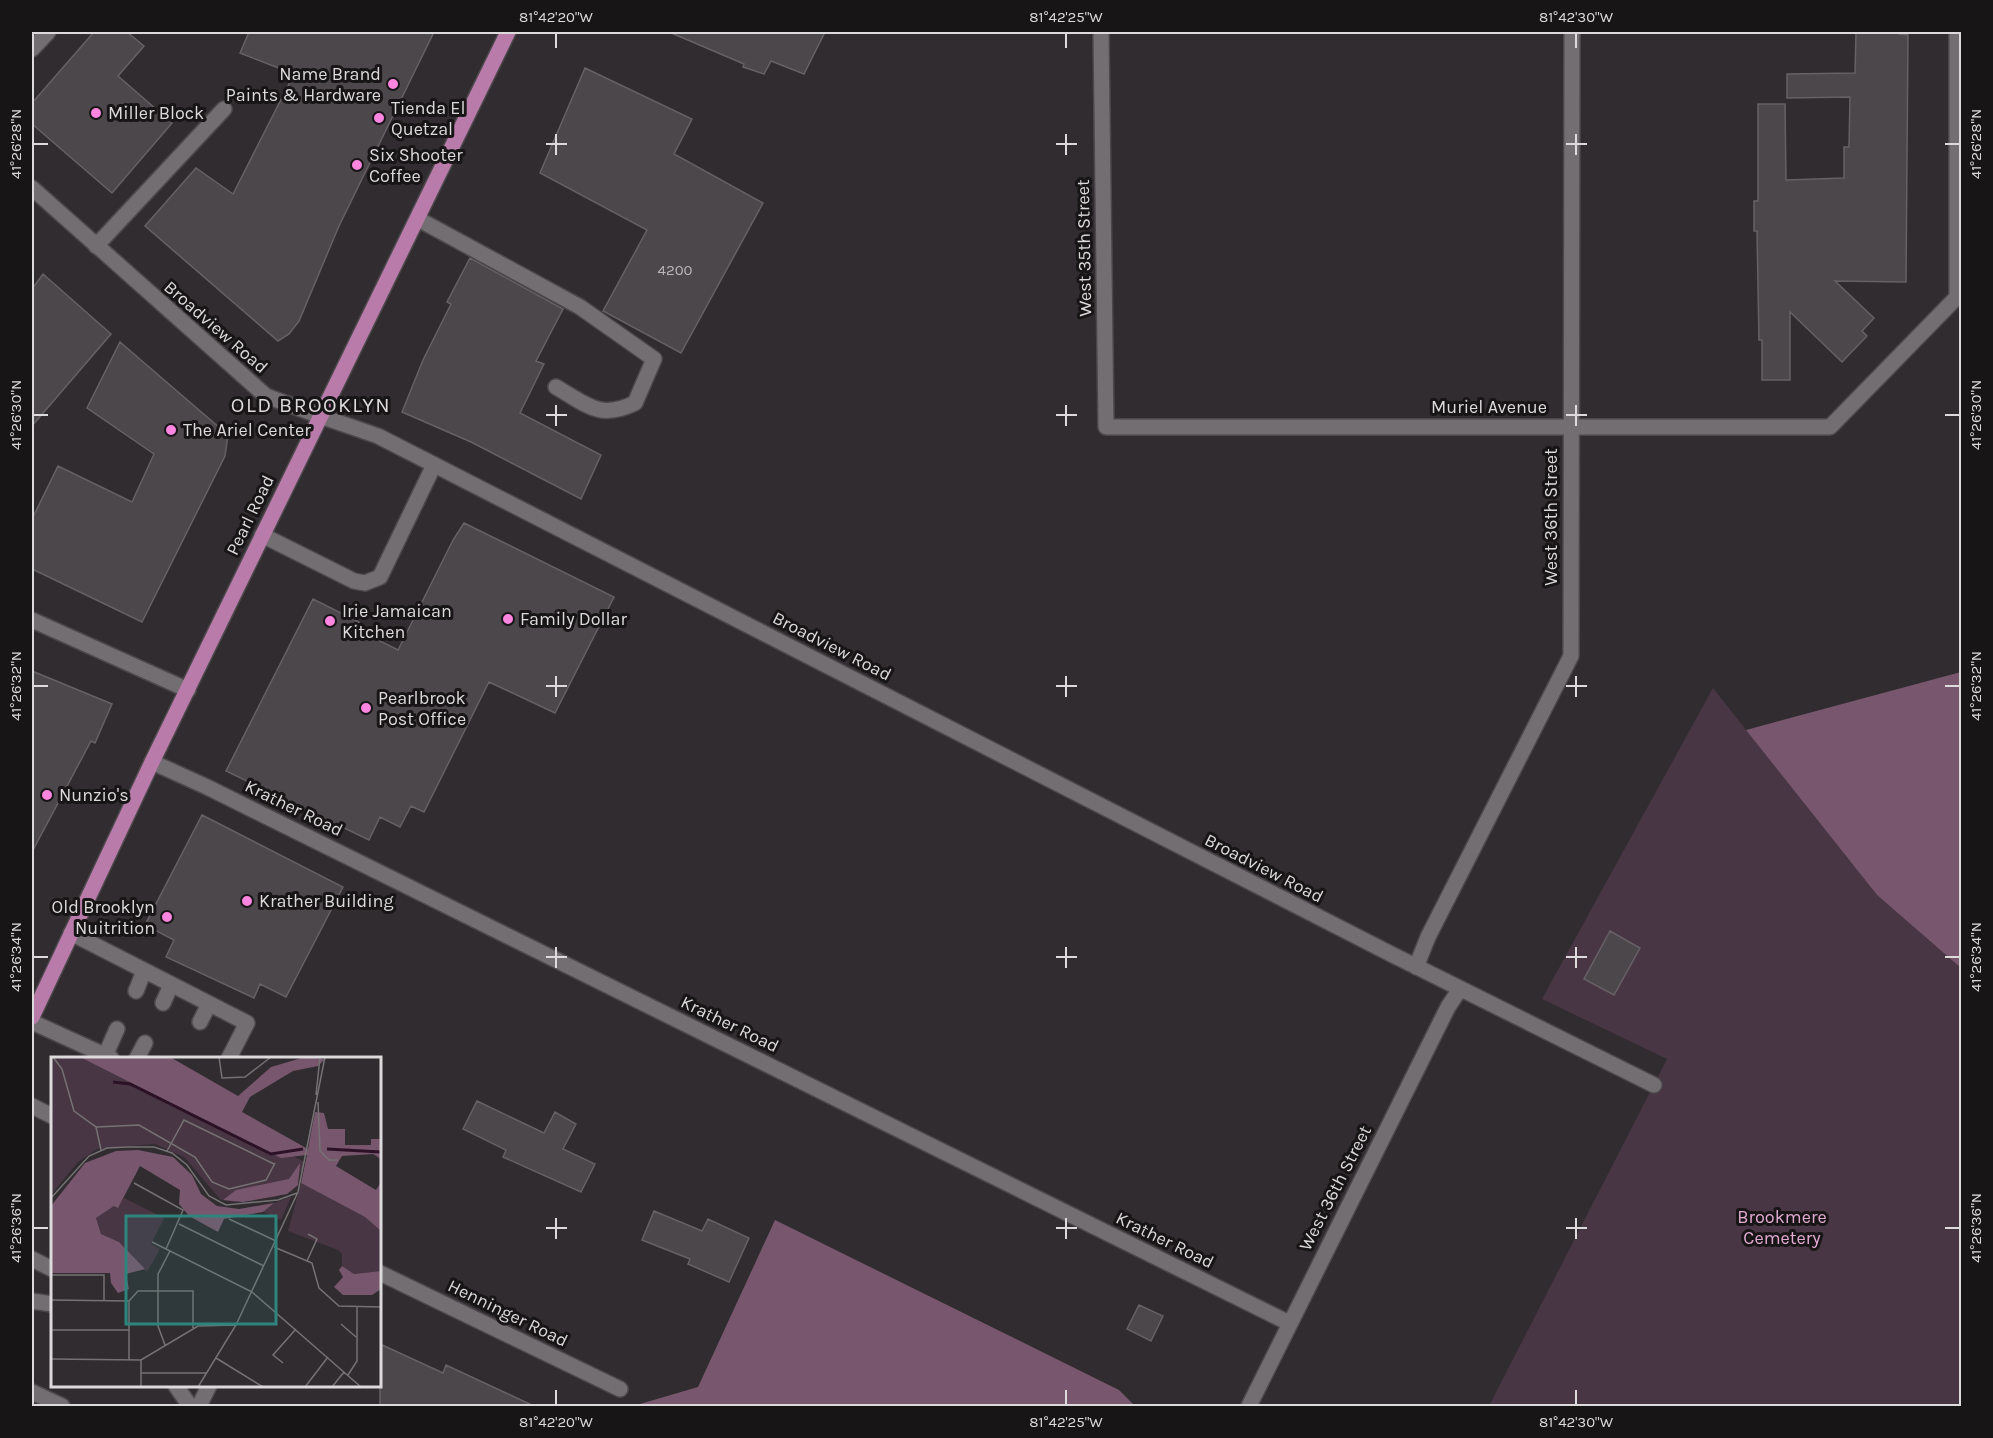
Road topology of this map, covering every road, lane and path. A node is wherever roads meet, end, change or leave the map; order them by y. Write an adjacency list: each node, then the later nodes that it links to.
1 (48, 32): 6 (street)
2 (508, 32): 9 (main road, Pearl Road)
3 (1101, 32): 14 (street, West 35th Street)
4 (1572, 32): 15 (street, West 36th Street)
5 (1957, 32): 11 (street)
6 (32, 49)
7 (224, 109): 10 (street)
8 (32, 189): 10 (street, Broadview Road)
9 (418, 219): 12 (street); 13 (main road, Pearl Road)
10 (96, 246): 13 (street, Broadview Road)
11 (1959, 297): 15 (street, Muriel Avenue)
12 (556, 387)
13 (320, 416): 16 (street, Broadview Road); 17 (main road, Pearl Road)
14 (1106, 427): 15 (street, Muriel Avenue)
15 (1570, 427): 22 (street, West 36th Street)
16 (434, 465): 17 (street); 22 (street, Broadview Road)
17 (262, 535): 19 (main road, Pearl Road)
18 (32, 620): 19 (street)
19 (188, 690): 20 (main road, Pearl Road)
20 (152, 762): 21 (main road, Pearl Road); 45 (street, Krather Road)
21 (71, 933): 23 (street); 29 (main road, Pearl Road)
22 (1416, 967): 25 (street, Broadview Road)
23 (144, 970): 24 (street); 26 (street)
24 (171, 985): 27 (street); 28 (street)
25 (1460, 988): 37 (street, Broadview Road); 45 (street, West 36th Street)
26 (136, 990)
27 (163, 1003)
28 (209, 1004): 31 (street); 36 (street)
29 (32, 1017)
30 (32, 1022): 34 (street)
31 (200, 1022)
32 (117, 1029): 34 (street)
33 (145, 1043): 35 (street)
34 (108, 1057)
35 (138, 1057)
36 (230, 1057)
37 (1654, 1085)
38 (32, 1106): 39 (street)
39 (51, 1116)
40 (32, 1259): 41 (street)
41 (51, 1268)
42 (381, 1273): 48 (street, Henninger Road)
43 (32, 1301): 44 (street)
44 (51, 1304)
45 (1289, 1323): 53 (street, West 36th Street)
46 (177, 1387): 51 (street)
47 (209, 1387): 52 (street)
48 (620, 1389)
49 (32, 1392): 50 (street)
50 (62, 1407)
51 (190, 1407)
52 (199, 1407)
53 (1249, 1407)

